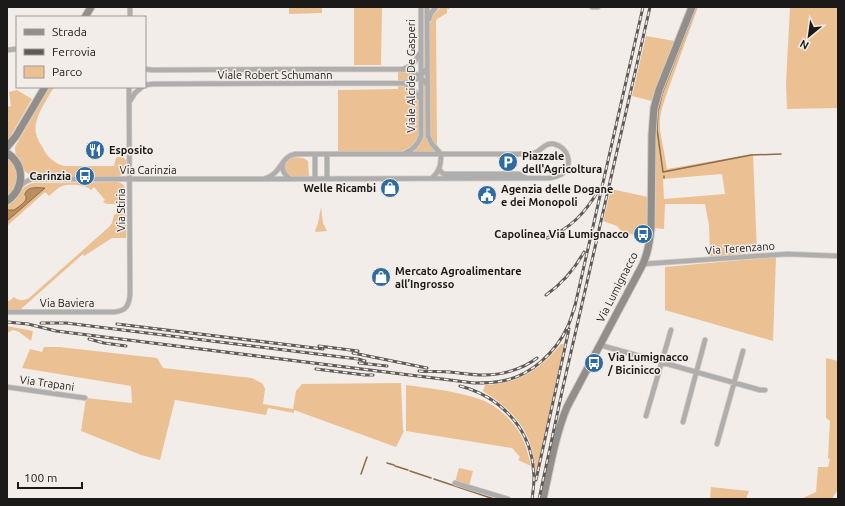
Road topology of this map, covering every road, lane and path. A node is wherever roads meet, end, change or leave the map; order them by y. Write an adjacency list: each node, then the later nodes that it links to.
1 (90, 7): 8 (main road)
2 (421, 7): 10 (street, Viale Alcide De Gasperi)
3 (427, 7): 9 (street, Viale Alcide De Gasperi)
4 (436, 7): 9 (street)
5 (592, 7): 6 (street)
6 (598, 7)
7 (692, 7): 45 (main road, Via Lumignacco)
8 (86, 16)
9 (427, 23): 11 (street, Viale Alcide De Gasperi)
10 (421, 52): 13 (street); 14 (street, Viale Alcide De Gasperi)
11 (427, 68): 14 (street); 17 (street, Viale Alcide De Gasperi)
12 (146, 69): 13 (street, Viale Robert Schumann)
13 (403, 69): 14 (street, Viale Robert Schumann)
14 (421, 76): 15 (street, Viale Robert Schumann); 17 (street); 21 (street, Viale Alcide De Gasperi)
15 (404, 83): 16 (street, Viale Robert Schumann); 21 (street)
16 (146, 85)
17 (428, 85): 29 (street, Viale Alcide De Gasperi)
18 (43, 88): 23 (main road)
19 (129, 88): 22 (street, Via Stiria)
20 (140, 88): 22 (street)
21 (421, 101): 28 (street, Viale Alcide De Gasperi)
22 (129, 102): 34 (street, Via Stiria)
23 (16, 136): 24 (main road); 30 (main road)
24 (7, 147)
25 (7, 153): 30 (main road)
26 (315, 154): 27 (street); 31 (street); 40 (street)
27 (327, 154): 28 (street); 41 (street)
28 (397, 154): 29 (street)
29 (441, 154): 32 (street); 36 (street)
30 (14, 158): 33 (main road)
31 (284, 160): 38 (street); 39 (street)
32 (439, 169): 35 (street); 36 (street)
33 (20, 171): 37 (street); 42 (main road)
34 (129, 178): 37 (street, Via Carinzia); 38 (street, Via Carinzia); 46 (street, Via Stiria)
35 (432, 178): 36 (street); 41 (street)
36 (527, 178)
37 (32, 179): 42 (street)
38 (264, 179): 39 (street)
39 (291, 179): 40 (street)
40 (315, 179): 41 (street)
41 (327, 179)
42 (19, 188): 43 (main road)
43 (7, 201)
44 (838, 256): 45 (street, Via Terenzano)
45 (643, 264): 50 (main road, Via Lumignacco)
46 (126, 308): 47 (street, Via Baviera)
47 (7, 312)
48 (671, 330): 52 (street)
49 (706, 340): 53 (street)
50 (600, 345): 52 (street); 63 (main road, Via Lumignacco)
51 (743, 351): 54 (street)
52 (661, 363): 53 (street); 58 (street)
53 (697, 372): 54 (street); 59 (street)
54 (734, 383): 56 (street); 60 (street)
55 (7, 387): 57 (street, Via Trapani)
56 (765, 390)
57 (85, 398)
58 (646, 416)
59 (683, 422)
60 (717, 444)
61 (455, 483): 62 (street)
62 (508, 499)
63 (543, 499)

